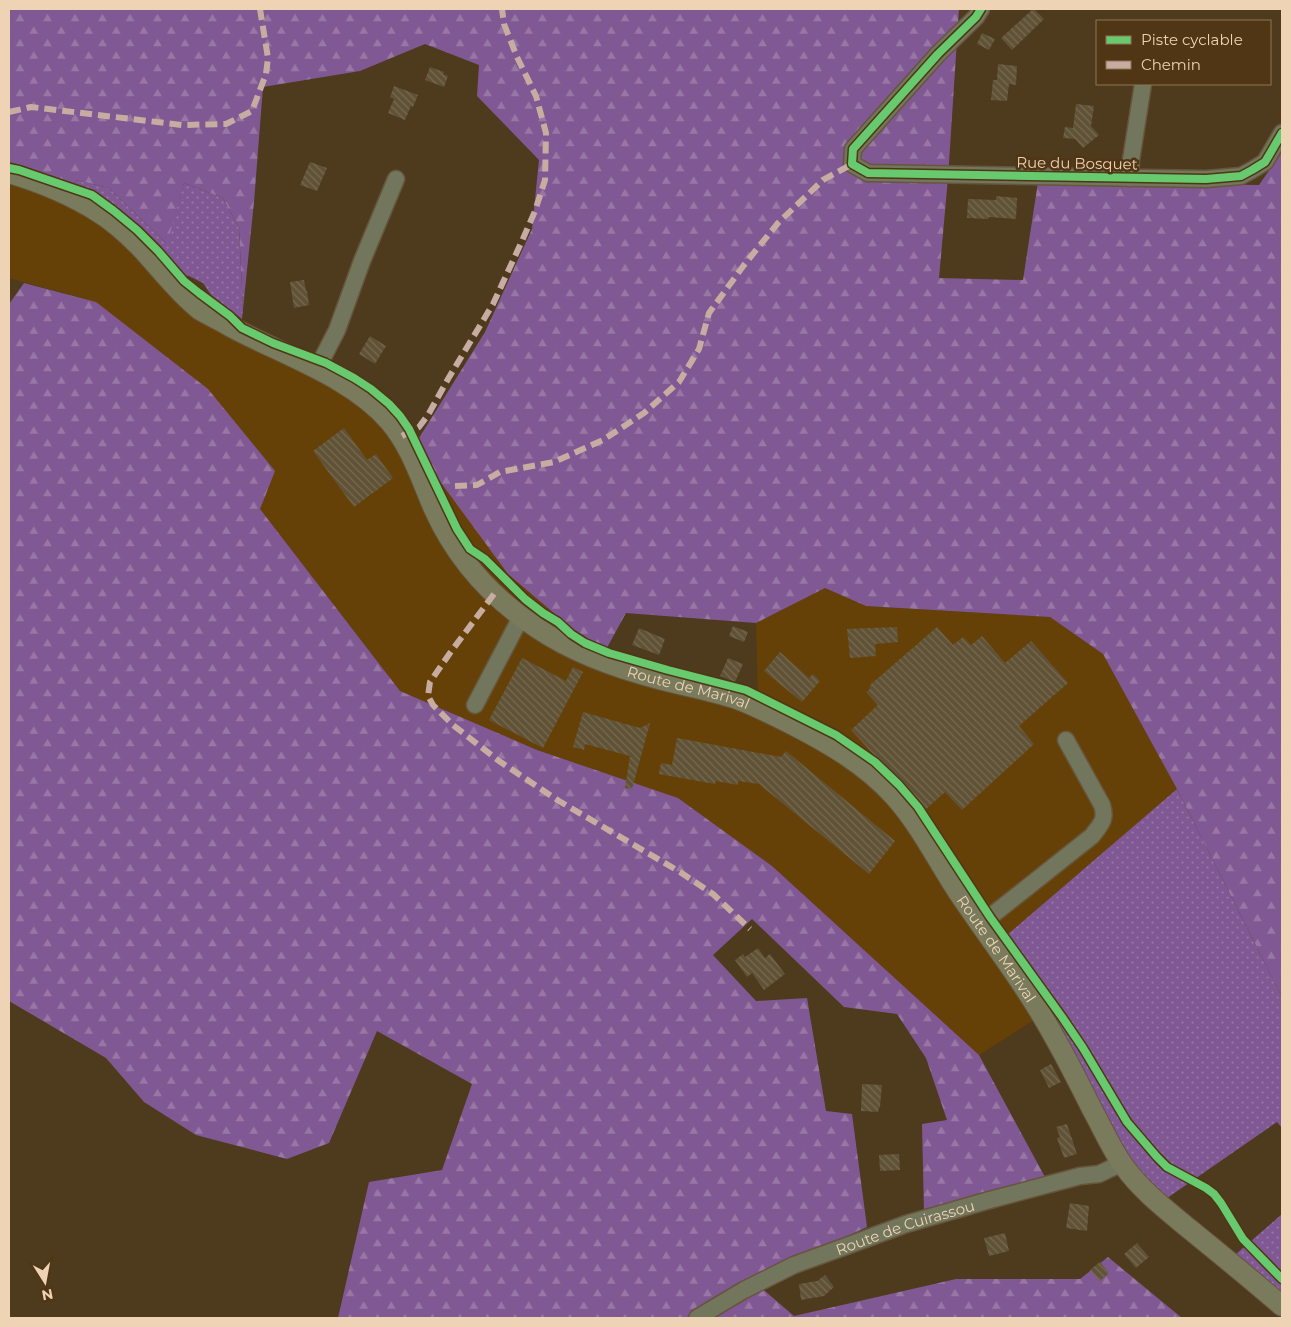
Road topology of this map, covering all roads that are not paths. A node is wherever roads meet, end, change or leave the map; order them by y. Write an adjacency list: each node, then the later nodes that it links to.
1 (981, 9): 5 (street, Rue du Bosquet)
2 (1144, 85): 5 (street)
3 (1282, 133): 5 (street, Rue du Bosquet)
4 (9, 172): 7 (main road, Route de Marival)
5 (1130, 178)
6 (396, 179): 7 (street)
7 (317, 369): 8 (main road, Route de Marival)
8 (521, 616): 9 (street); 11 (main road, Route de Marival)
9 (475, 705)
10 (1066, 740): 11 (street)
11 (981, 924): 12 (main road, Route de Marival)
12 (1122, 1163): 13 (main road, Route de Marival); 14 (street, Route de Cuirassou)
13 (1282, 1306)
14 (697, 1318)

